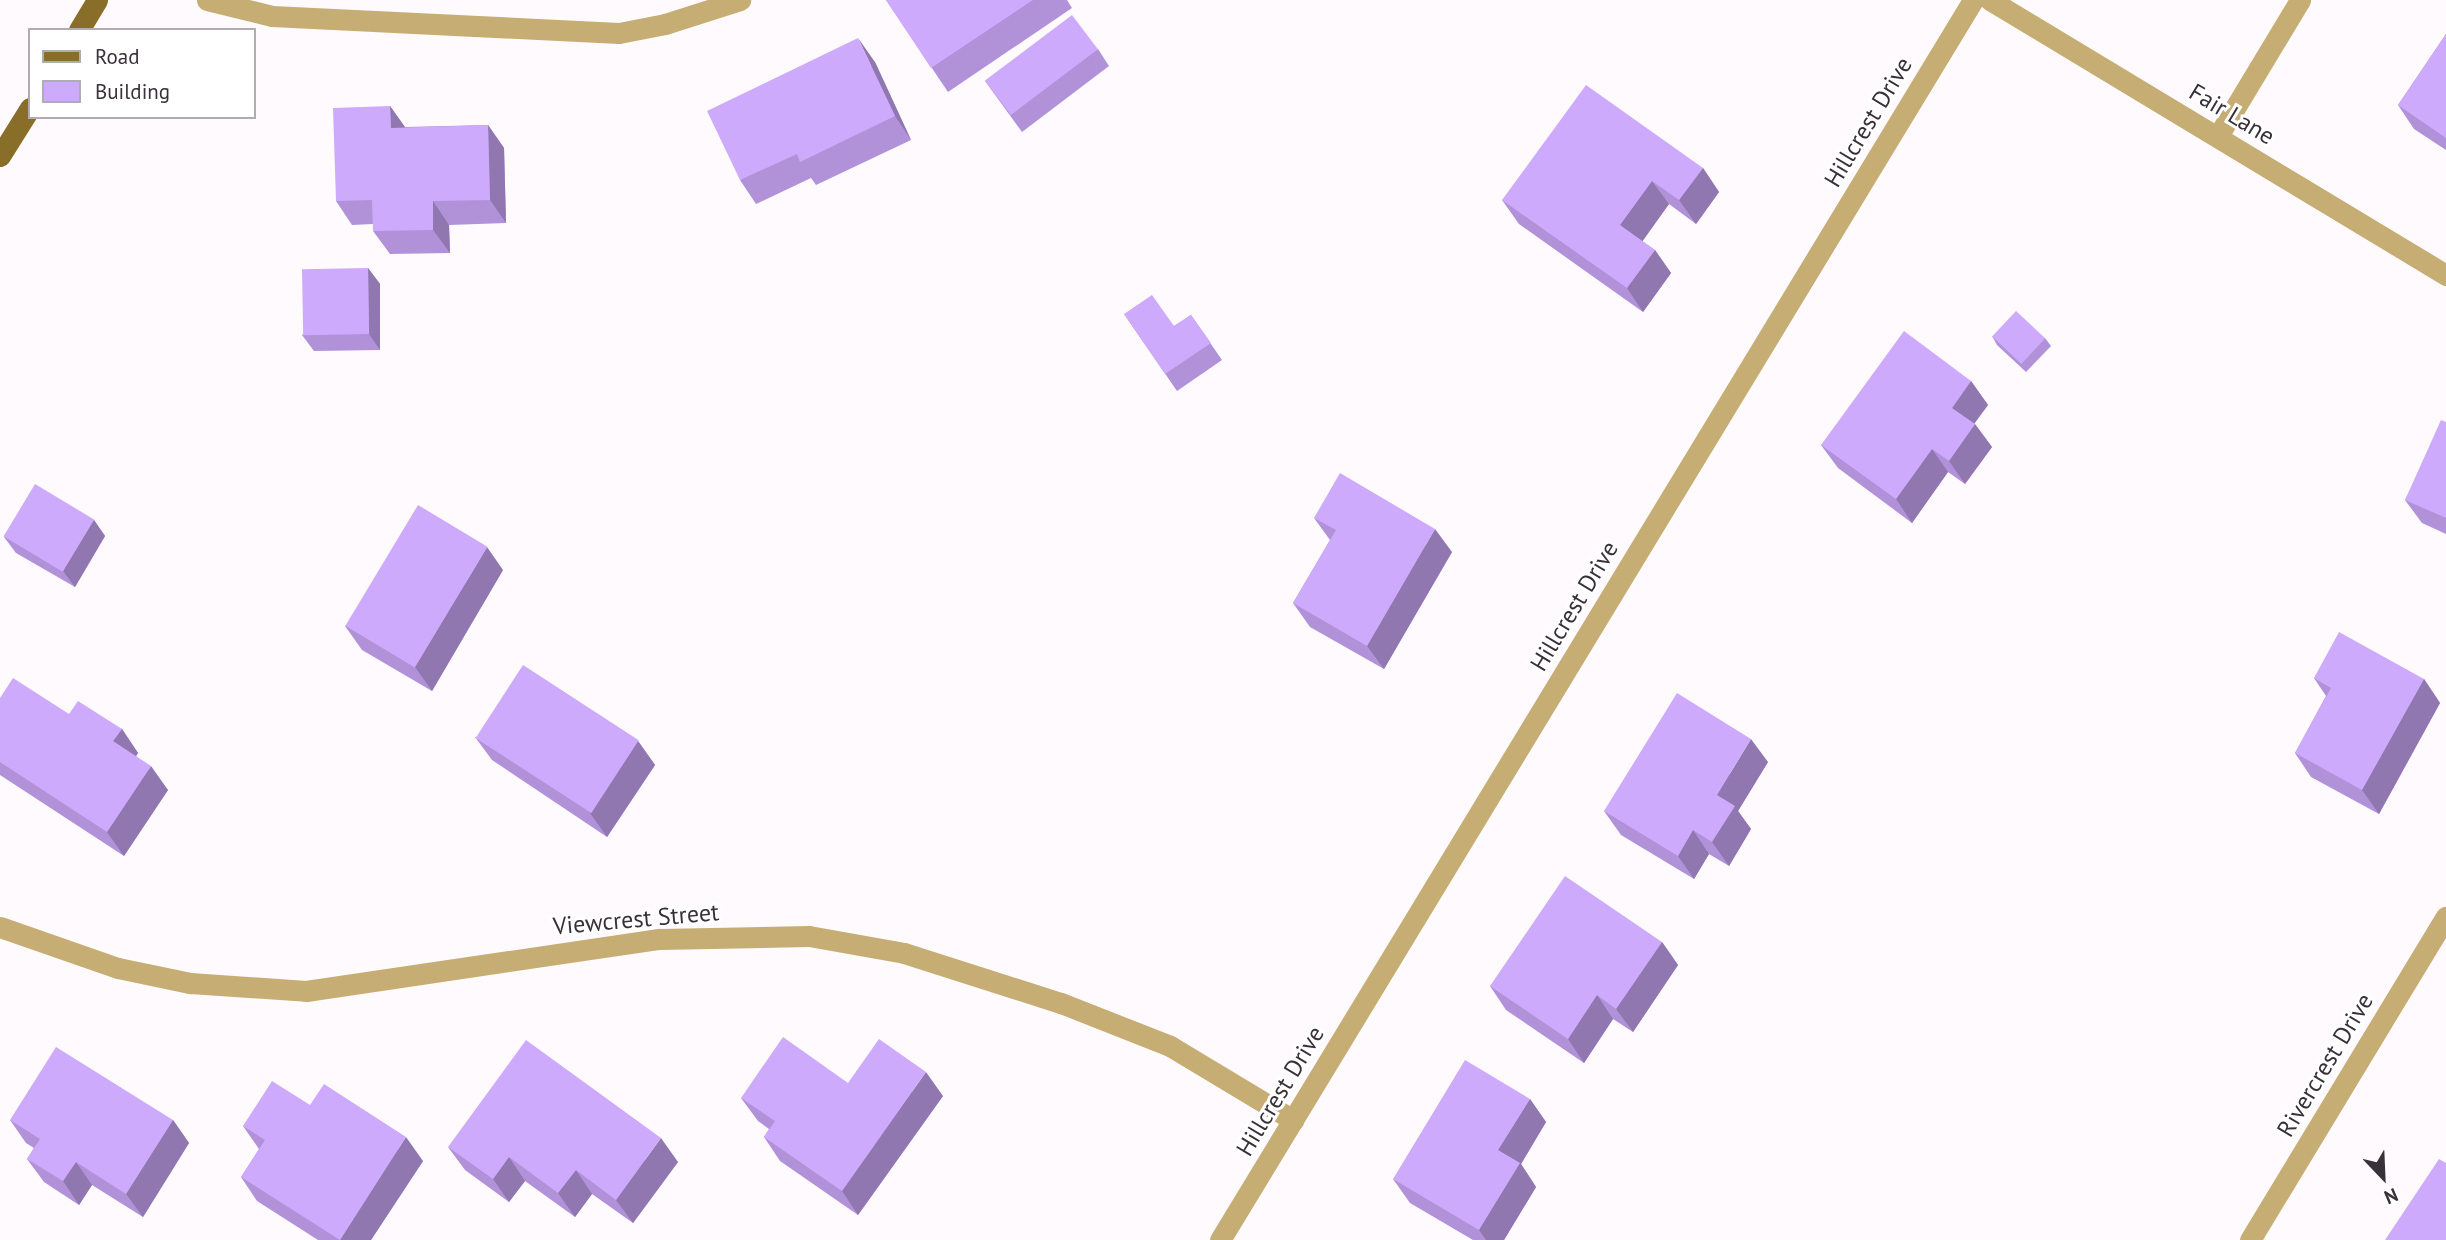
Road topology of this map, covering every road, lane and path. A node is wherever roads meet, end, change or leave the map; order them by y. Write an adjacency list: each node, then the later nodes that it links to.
1 (97, 0): 7 (main road)
2 (207, 0): 3 (street)
3 (740, 0)
4 (1973, 0): 14 (street, Hillcrest Drive)
5 (1990, 0): 9 (street, Fair Lane)
6 (2300, 0): 9 (street)
7 (80, 28)
8 (28, 111): 10 (main road)
9 (2217, 136): 11 (street, Fair Lane)
10 (0, 156)
11 (2446, 275)
12 (2446, 917): 16 (street, Rivercrest Drive)
13 (0, 927): 14 (street, Viewcrest Street)
14 (1293, 1120): 15 (street, Hillcrest Drive)
15 (1220, 1240)
16 (2250, 1240)

